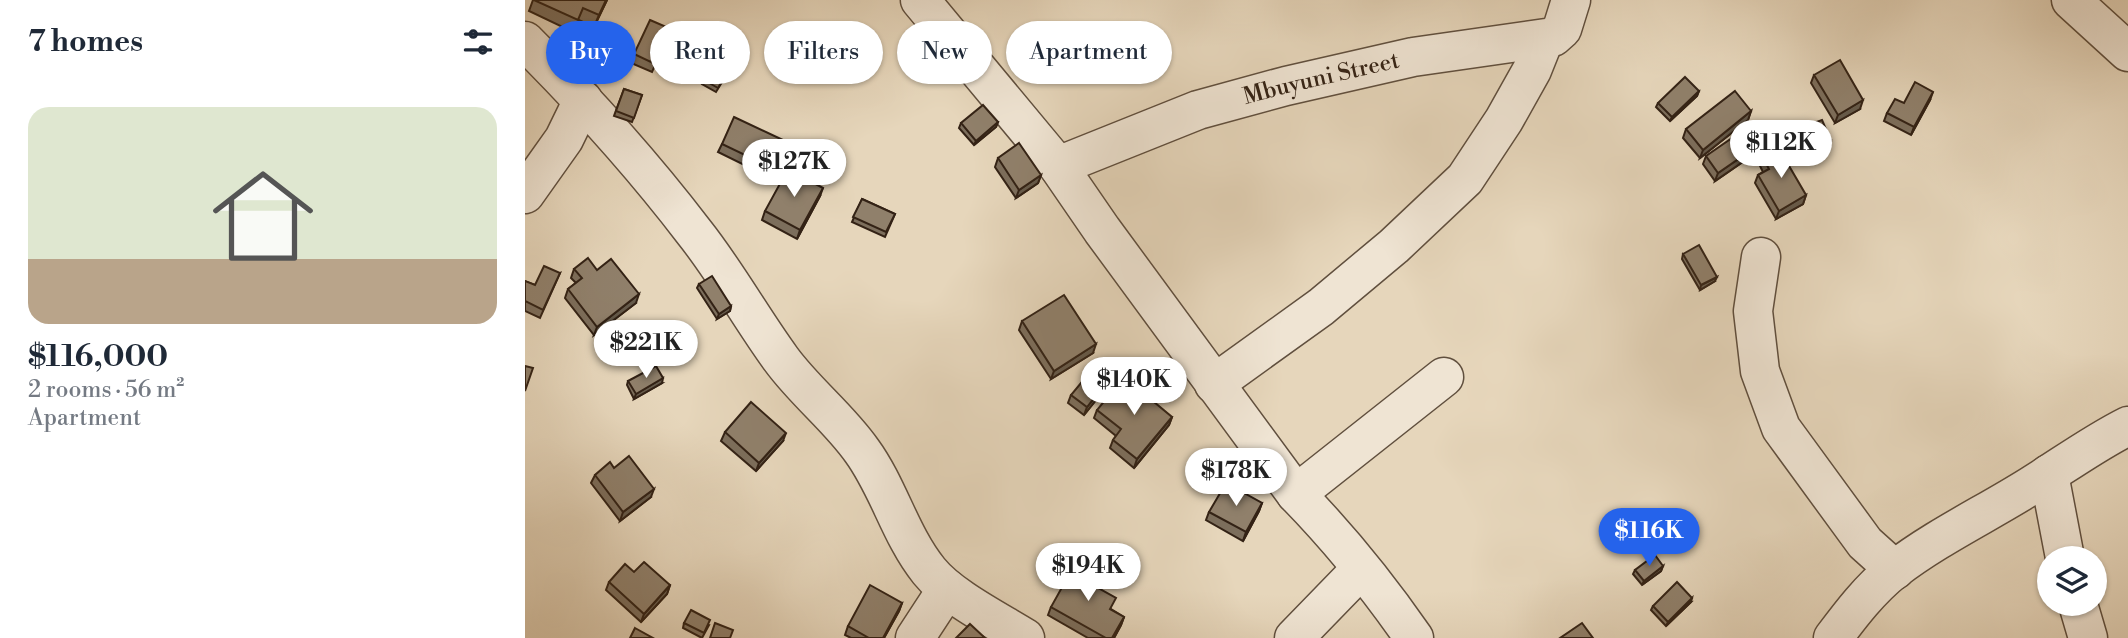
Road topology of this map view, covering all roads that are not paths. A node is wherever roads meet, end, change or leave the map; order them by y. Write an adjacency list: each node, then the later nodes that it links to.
1 (920, 0): 8 (street)
2 (1571, 0): 4 (street)
3 (2071, 0): 6 (street)
4 (1544, 40): 8 (street, Mbuyuni Street); 12 (street)
5 (525, 41): 7 (street)
6 (2125, 41)
7 (583, 100): 9 (street); 19 (street)
8 (1058, 166): 12 (street)
9 (525, 194)
10 (1761, 257): 18 (street)
11 (1444, 377): 15 (street)
12 (1214, 384): 15 (street)
13 (2128, 426): 14 (street)
14 (2049, 474): 16 (street); 18 (street)
15 (1296, 494): 17 (street)
16 (2063, 546)
17 (1361, 569): 23 (street); 24 (street)
18 (1895, 570): 25 (street)
19 (947, 589): 21 (street); 22 (street)
20 (2082, 616): 26 (street)
21 (915, 638)
22 (1025, 638)
23 (1294, 638)
24 (1414, 638)
25 (1833, 638)
26 (2088, 638)

